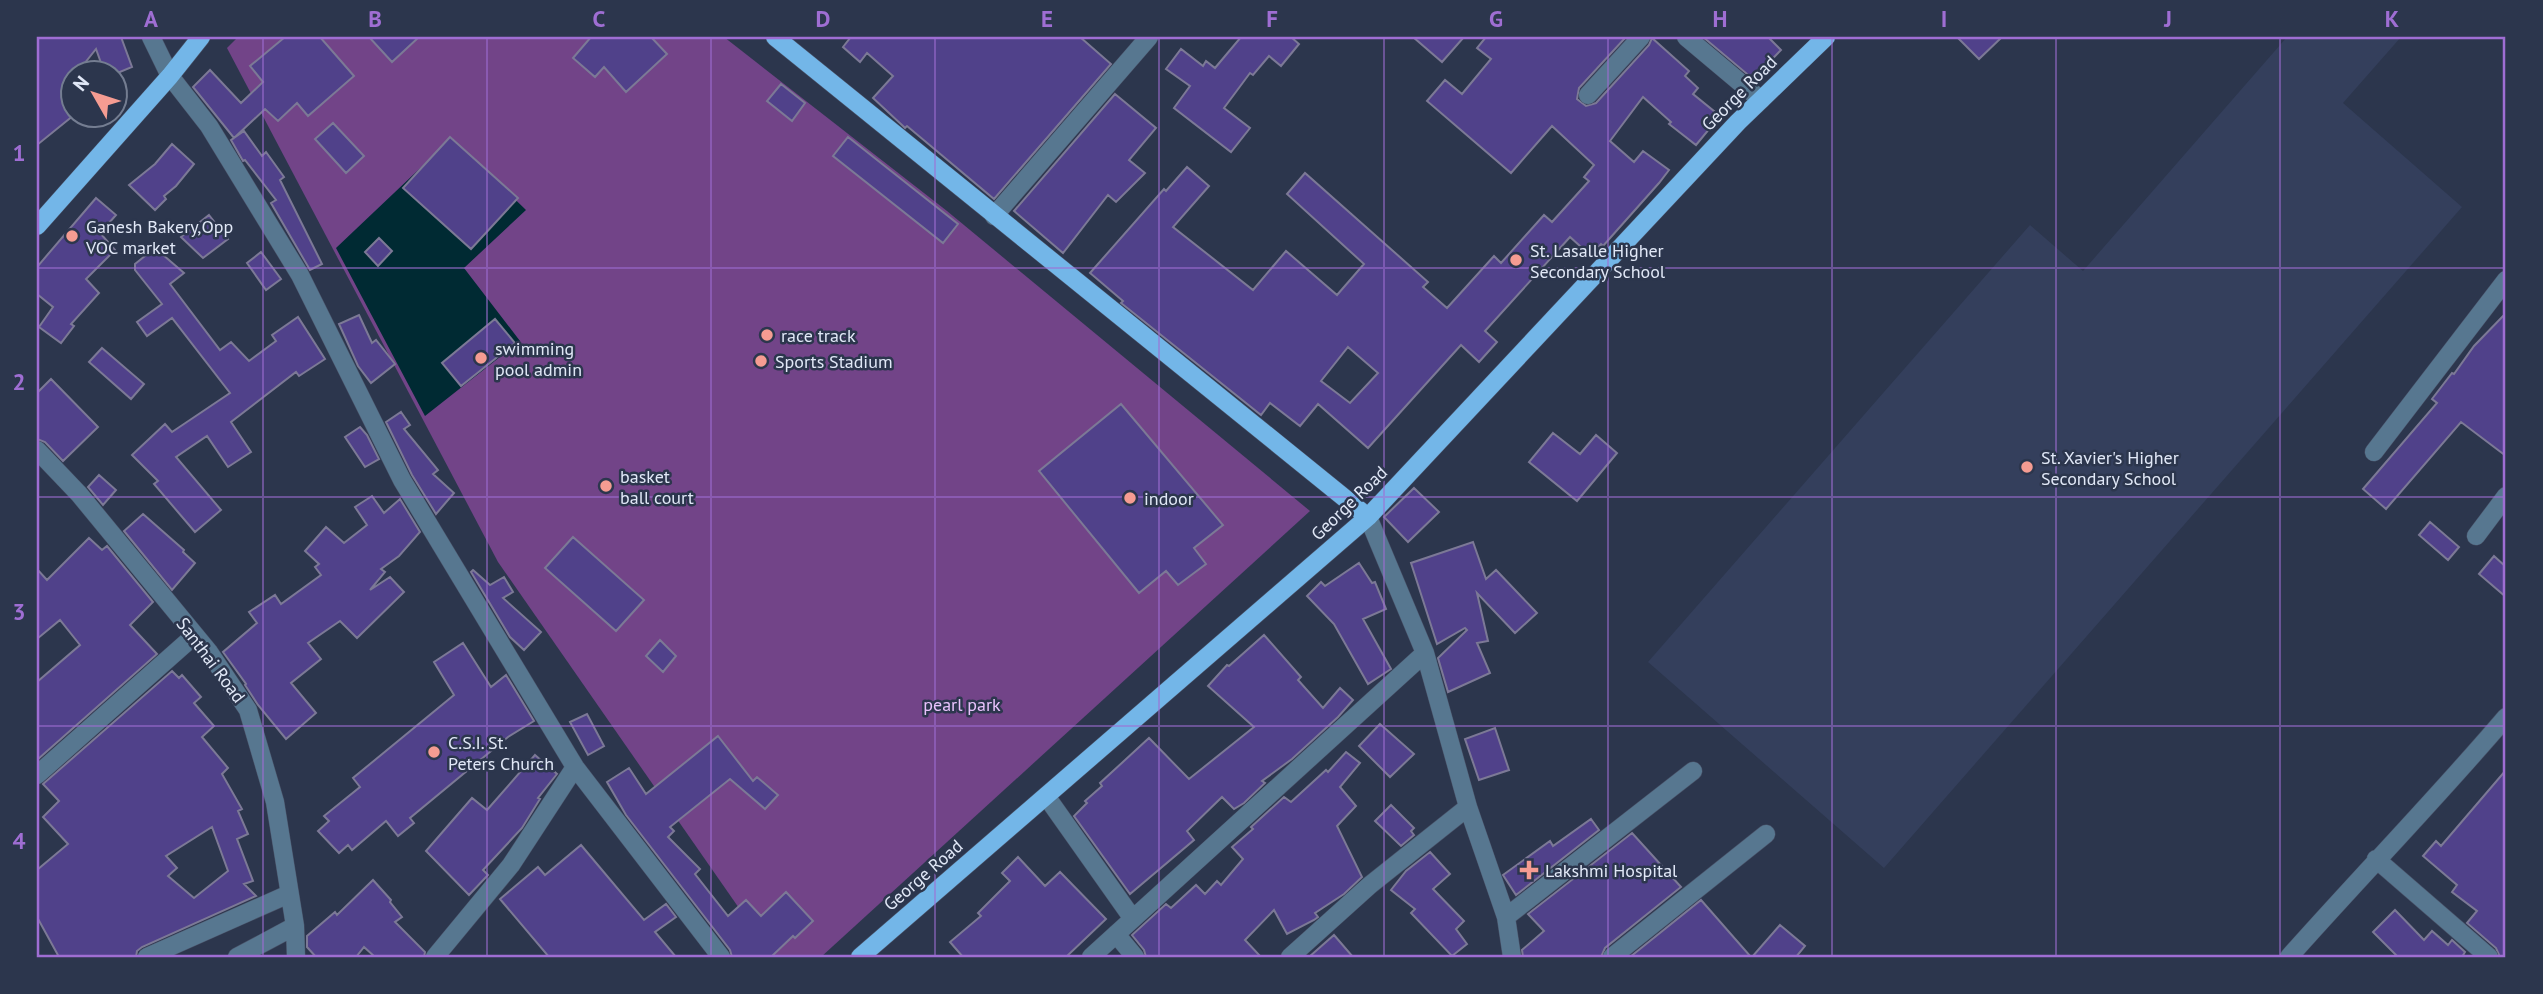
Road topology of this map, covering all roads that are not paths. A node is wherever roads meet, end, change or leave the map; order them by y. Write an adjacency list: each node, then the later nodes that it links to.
1 (151, 37): 8 (street)
2 (201, 37): 8 (main road)
3 (775, 37): 11 (main road)
4 (1149, 37): 11 (street)
5 (1641, 37): 9 (street)
6 (1686, 37): 10 (street)
7 (1826, 37): 10 (main road, George Road)
8 (170, 76): 12 (main road); 22 (street)
9 (1588, 95)
10 (1761, 100): 17 (main road, George Road)
11 (994, 216): 17 (main road)
12 (37, 226)
13 (2506, 280): 15 (street)
14 (37, 450): 19 (street, Santhai Road)
15 (2374, 452)
16 (2506, 496): 18 (street)
17 (1368, 517): 20 (street); 25 (main road, George Road)
18 (2476, 536)
19 (195, 635): 24 (street); 29 (street, Santhai Road)
20 (1425, 653): 26 (street); 31 (street)
21 (2506, 717): 28 (street)
22 (575, 767): 37 (street); 38 (street)
23 (1693, 771): 30 (street)
24 (37, 775)
25 (1046, 796): 31 (street); 39 (main road, George Road)
26 (1468, 807): 30 (street); 42 (street)
27 (1766, 834): 44 (street)
28 (2376, 859): 45 (street); 46 (street)
29 (289, 894): 32 (street, Santhai Road); 34 (street)
30 (1506, 917): 43 (street)
31 (1133, 919): 33 (street)
32 (295, 926): 35 (street); 36 (street, Santhai Road)
33 (1116, 934): 40 (street); 41 (street)
34 (147, 957)
35 (237, 957)
36 (296, 957)
37 (435, 957)
38 (721, 957)
39 (860, 957)
40 (1091, 957)
41 (1135, 957)
42 (1290, 957)
43 (1512, 957)
44 (1612, 957)
45 (2289, 957)
46 (2489, 957)

